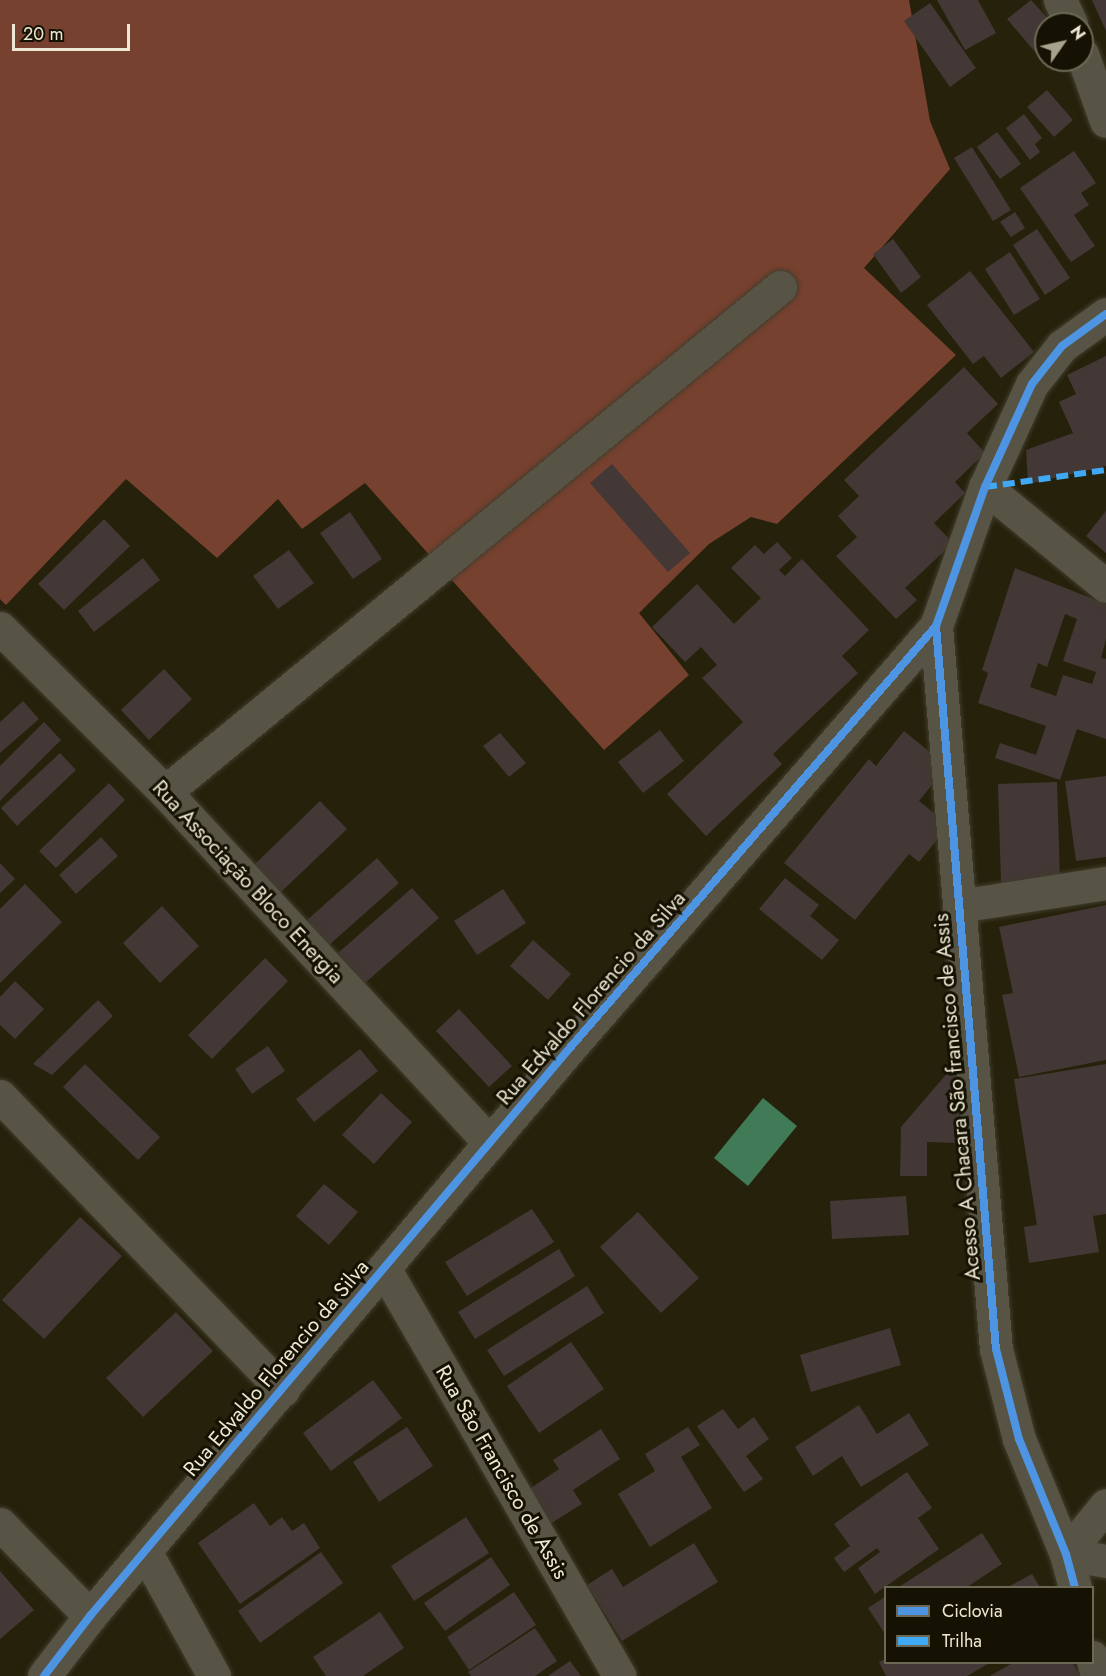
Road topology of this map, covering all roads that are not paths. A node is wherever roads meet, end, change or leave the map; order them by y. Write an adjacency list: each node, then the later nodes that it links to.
1 (1088, 72): 2 (street)
2 (1106, 121)
3 (780, 287): 9 (street)
4 (1106, 314): 5 (street, Rua Edvaldo Florencio da Silva)
5 (985, 487): 6 (street); 7 (street, Rua Edvaldo Florencio da Silva)
6 (1106, 586)
7 (936, 626): 11 (street, Acesso A Chacara São francisco de Assis); 13 (street, Rua Edvaldo Florencio da Silva)
8 (0, 628): 9 (street, Rua Associação Bloco Energia)
9 (165, 792): 13 (street, Rua Associação Bloco Energia)
10 (1106, 883): 11 (street)
11 (959, 906): 19 (street, Acesso A Chacara São francisco de Assis)
12 (0, 1095): 15 (street)
13 (490, 1143): 14 (street, Rua Edvaldo Florencio da Silva)
14 (384, 1268): 15 (street, Rua Edvaldo Florencio da Silva); 25 (street, Rua São Francisco de Assis)
15 (283, 1390): 18 (street, Rua Edvaldo Florencio da Silva)
16 (1106, 1505): 19 (street)
17 (0, 1524): 22 (street)
18 (145, 1551): 22 (street, Rua Edvaldo Florencio da Silva); 24 (street)
19 (1066, 1554): 20 (street); 21 (street, Acesso A Chacara São francisco de Assis)
20 (1106, 1561)
21 (1075, 1586)
22 (90, 1616): 23 (street, Rua Edvaldo Florencio da Silva)
23 (44, 1676)
24 (214, 1676)
25 (620, 1676)

